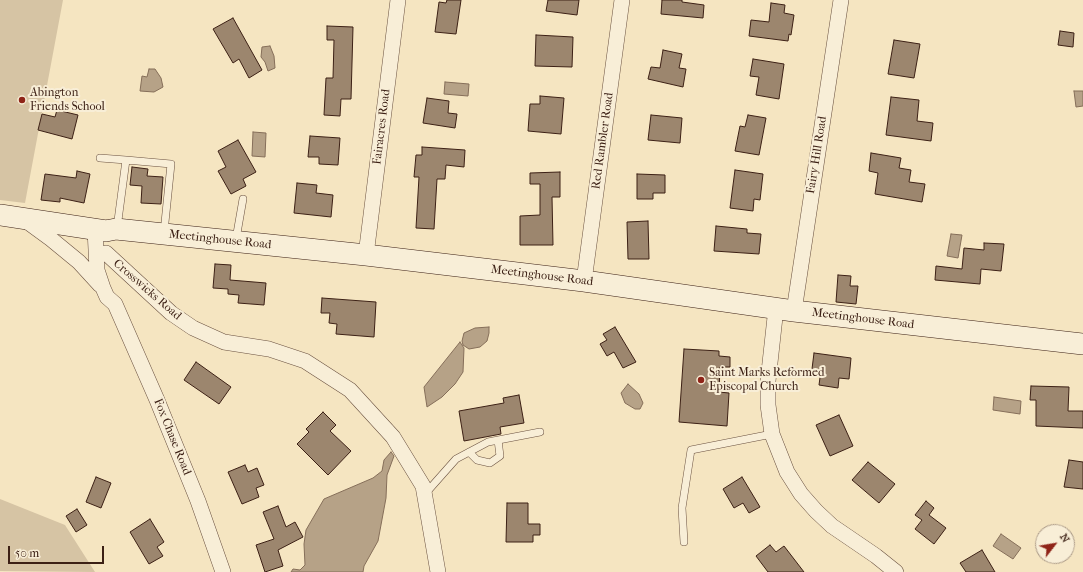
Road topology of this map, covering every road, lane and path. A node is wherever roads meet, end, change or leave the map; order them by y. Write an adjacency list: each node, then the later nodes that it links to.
1 (398, 0): 13 (street, Fairacres Road)
2 (622, 0): 14 (street, Red Rambler Road)
3 (841, 0): 17 (street, Fairy Hill Road)
4 (100, 158): 5 (lane)
5 (126, 160): 9 (lane); 10 (lane)
6 (242, 199): 11 (lane)
7 (0, 215): 8 (street, Meetinghouse Road)
8 (22, 218): 9 (street, Meetinghouse Road); 15 (street, Fox Chase Road)
9 (106, 230): 10 (street, Meetinghouse Road); 12 (street, Fox Chase Road); 15 (street, Fox Chase Road)
10 (164, 234): 11 (street, Meetinghouse Road)
11 (236, 242): 13 (street, Meetinghouse Road)
12 (106, 253): 16 (street, Fox Chase Road); 23 (street, Crosswicks Road)
13 (366, 255): 14 (street, Meetinghouse Road)
14 (584, 281): 17 (street, Meetinghouse Road)
15 (103, 288): 16 (street, Fox Chase Road)
16 (115, 304): 25 (street, Fox Chase Road)
17 (785, 310): 18 (street, Meetinghouse Road); 20 (street, Fairy Hill Road)
18 (1083, 344)
19 (540, 432): 21 (lane)
20 (772, 434): 24 (lane); 27 (street, Fairy Hill Road)
21 (498, 440): 22 (lane); 22 (lane)
22 (469, 452): 23 (lane)
23 (425, 494): 26 (street, Crosswicks Road)
24 (684, 542)
25 (223, 572)
26 (438, 572)
27 (896, 572)

